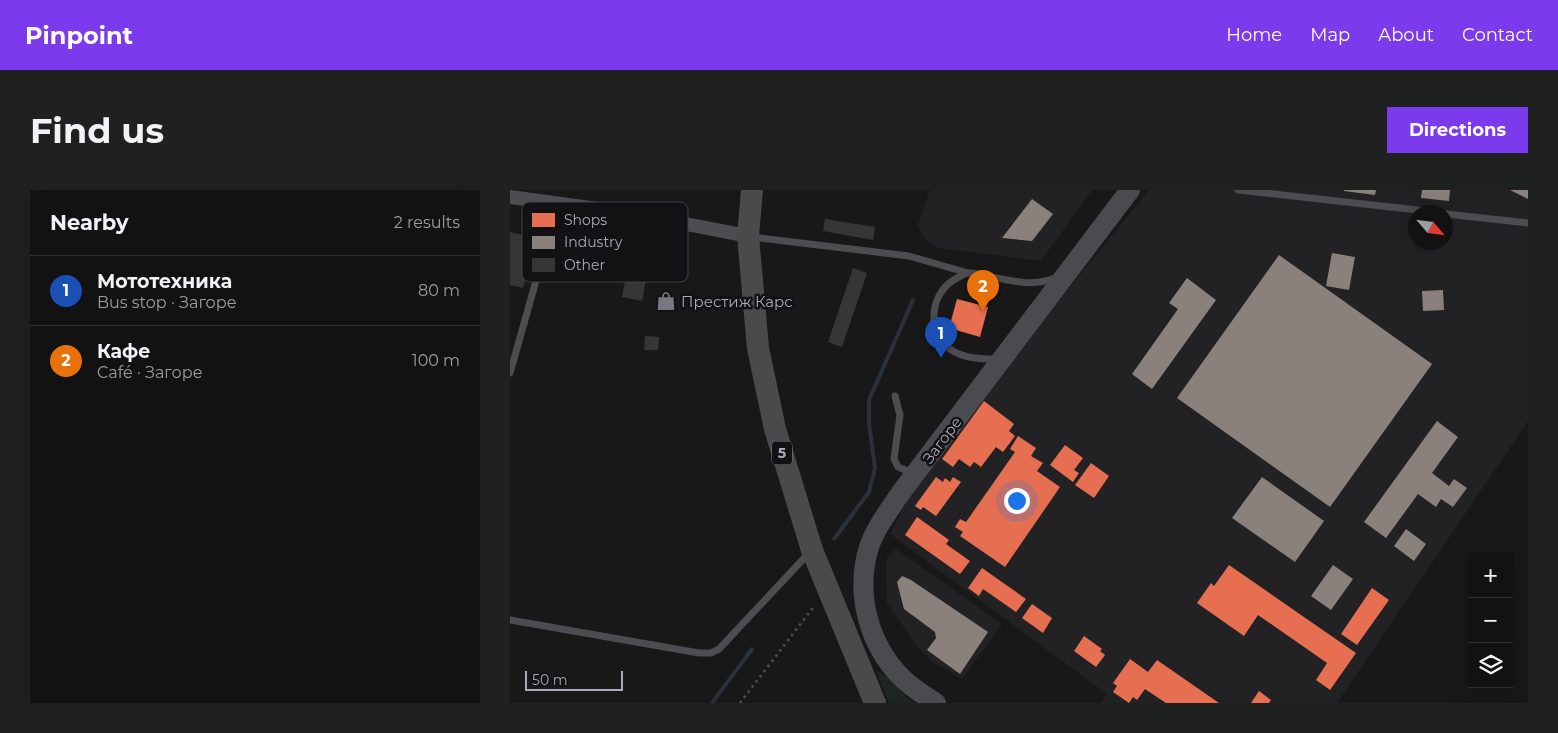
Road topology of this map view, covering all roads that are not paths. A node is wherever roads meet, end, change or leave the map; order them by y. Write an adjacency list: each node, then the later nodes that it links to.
1 (752, 190): 10 (main road, 5)
2 (1130, 190): 12 (street, Загоре)
3 (1238, 190): 6 (lane)
4 (510, 197): 5 (street)
5 (550, 202)
6 (1408, 209)
7 (1453, 215): 8 (lane)
8 (1528, 223)
9 (688, 224): 10 (street)
10 (748, 236): 11 (lane); 18 (main road, 5)
11 (968, 273): 12 (lane); 14 (lane)
12 (1067, 273): 14 (street, Загоре)
13 (536, 282): 15 (lane)
14 (1003, 358): 17 (street, Загоре)
15 (510, 373)
16 (895, 396): 17 (lane)
17 (916, 475): 21 (street, Загоре)
18 (812, 550): 19 (lane); 20 (main road, 5)
19 (510, 620)
20 (875, 703)
21 (936, 703)

